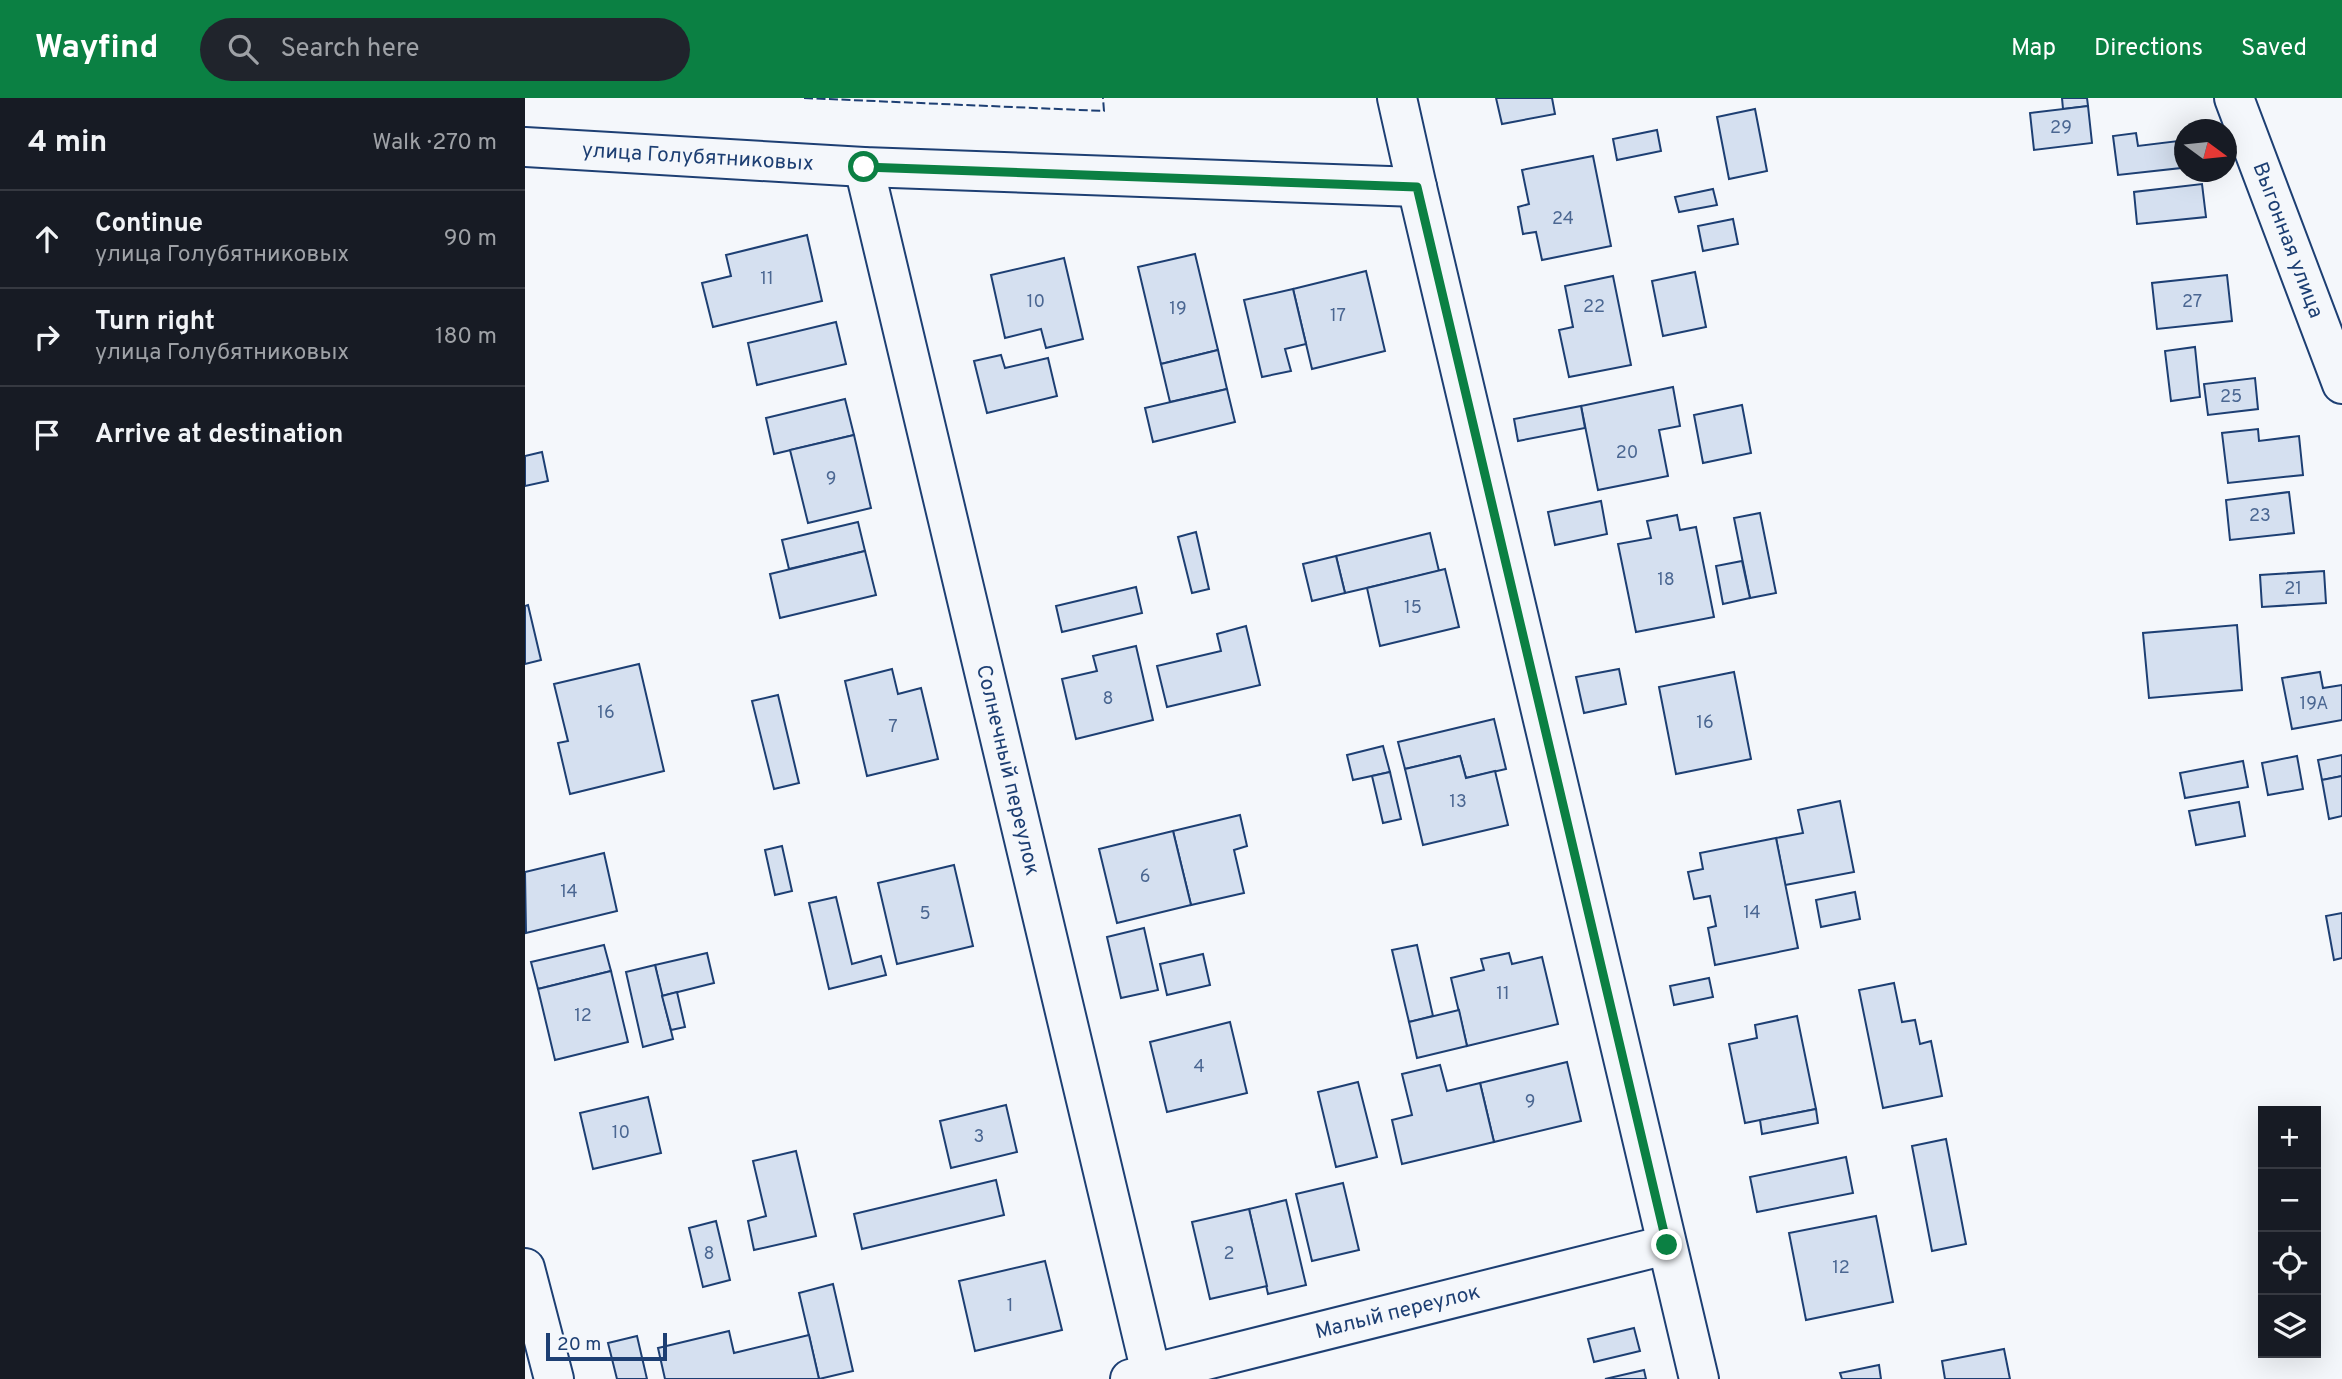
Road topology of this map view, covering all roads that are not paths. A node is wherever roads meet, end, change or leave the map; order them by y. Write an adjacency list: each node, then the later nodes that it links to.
1 (1398, 98): 5 (street)
2 (2234, 98): 6 (street, Выгонная улица)
3 (525, 147): 4 (street, улица Голубятниковых)
4 (864, 167): 5 (street, улица Голубятниковых); 9 (street, Солнечный переулок)
5 (1417, 187): 7 (street)
6 (2342, 384)
7 (1667, 1245): 9 (street, Малый переулок); 11 (street)
8 (525, 1268): 10 (street)
9 (1140, 1376)
10 (554, 1379)
11 (1699, 1379)

